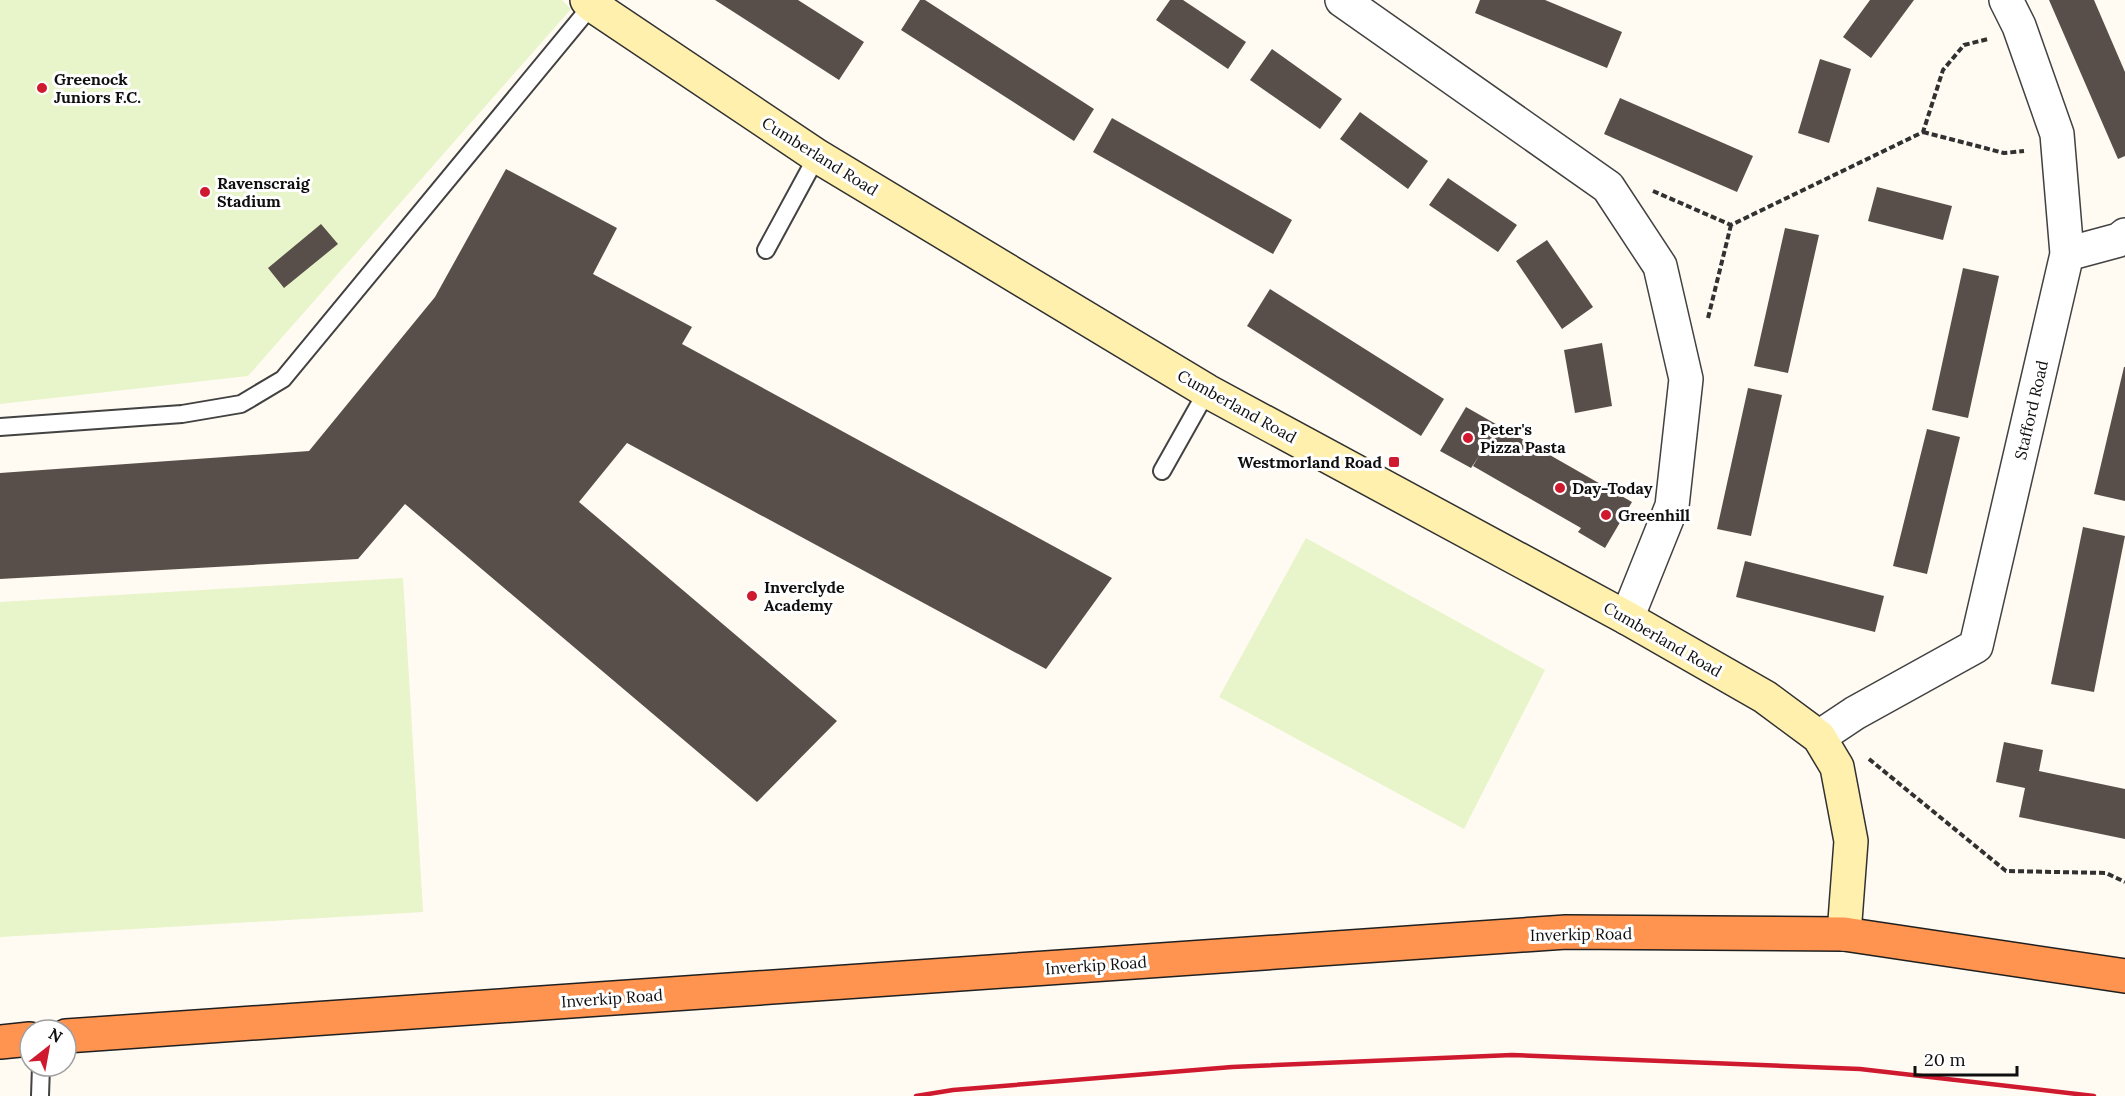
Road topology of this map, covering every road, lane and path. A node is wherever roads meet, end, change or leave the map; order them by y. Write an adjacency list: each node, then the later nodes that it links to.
1 (1342, 0): 16 (street)
2 (589, 3): 6 (street, Cumberland Road); 14 (lane)
3 (2012, 13): 4 (path); 11 (street, Stafford Road)
4 (1923, 132): 5 (path); 8 (path)
5 (2004, 153)
6 (817, 156): 10 (lane); 13 (street, Cumberland Road)
7 (1648, 189): 8 (path)
8 (1731, 225): 12 (path)
9 (2125, 235): 11 (street)
10 (766, 250)
11 (2067, 254): 17 (street, Stafford Road)
12 (1706, 323)
13 (1207, 391): 15 (lane); 16 (street, Cumberland Road)
14 (0, 427)
15 (1162, 471)
16 (1627, 618): 17 (street, Cumberland Road)
17 (1819, 737): 18 (street, Cumberland Road)
18 (1837, 767): 19 (path); 20 (street, Cumberland Road)
19 (2125, 882)
20 (1844, 934): 21 (highway, Inverkip Road); 22 (highway, Inverkip Road)
21 (2125, 976)
22 (78, 1035)
23 (18, 1040): 24 (highway)
24 (0, 1041)
25 (41, 1078): 26 (lane)
26 (40, 1096)

